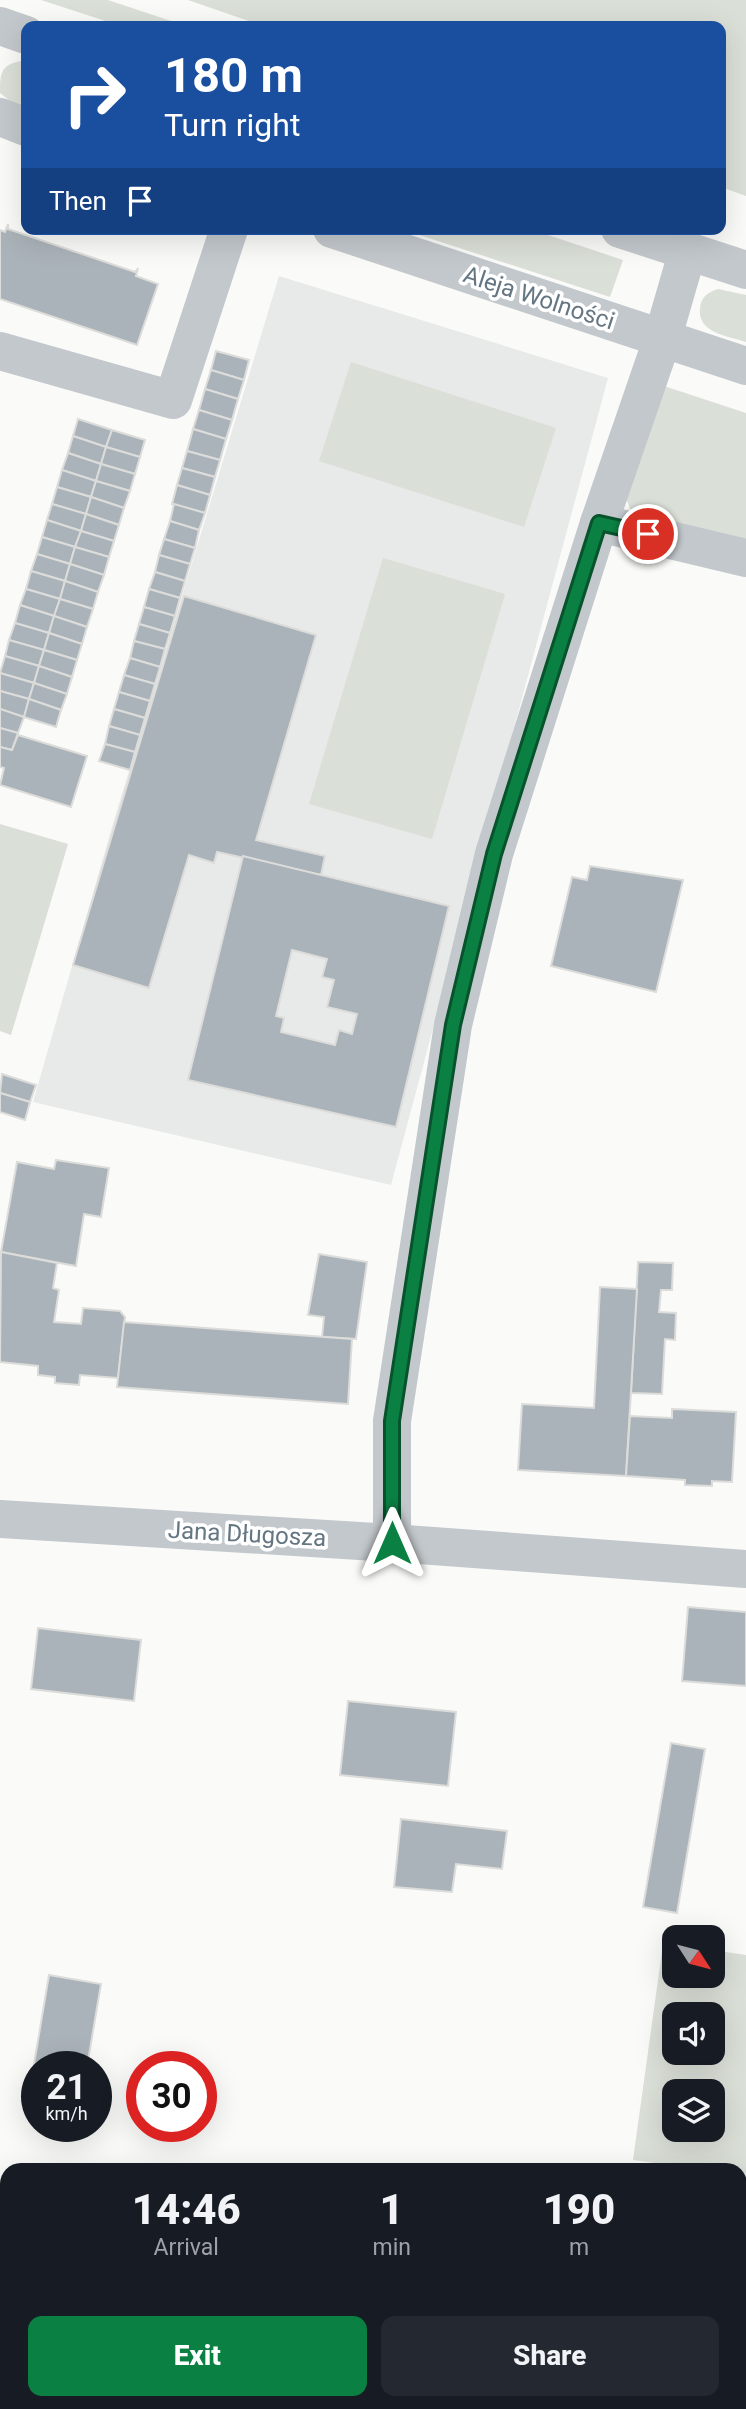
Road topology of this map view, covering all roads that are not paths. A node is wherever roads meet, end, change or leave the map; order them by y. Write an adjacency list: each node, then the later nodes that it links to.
1 (0, 26): 2 (street)
2 (21, 33)
3 (0, 117): 4 (street)
4 (21, 125)
5 (227, 235): 11 (street)
6 (350, 235): 10 (street, Aleja Wolności)
7 (639, 235): 8 (street)
8 (688, 250): 9 (street); 10 (street)
9 (746, 270)
10 (662, 340): 12 (street, Aleja Wolności); 13 (street)
11 (0, 351)
12 (746, 366)
13 (599, 523): 14 (street); 16 (street)
14 (746, 558)
15 (0, 1519): 16 (street, Jana Długosza)
16 (392, 1543): 17 (street, Jana Długosza)
17 (746, 1569)

